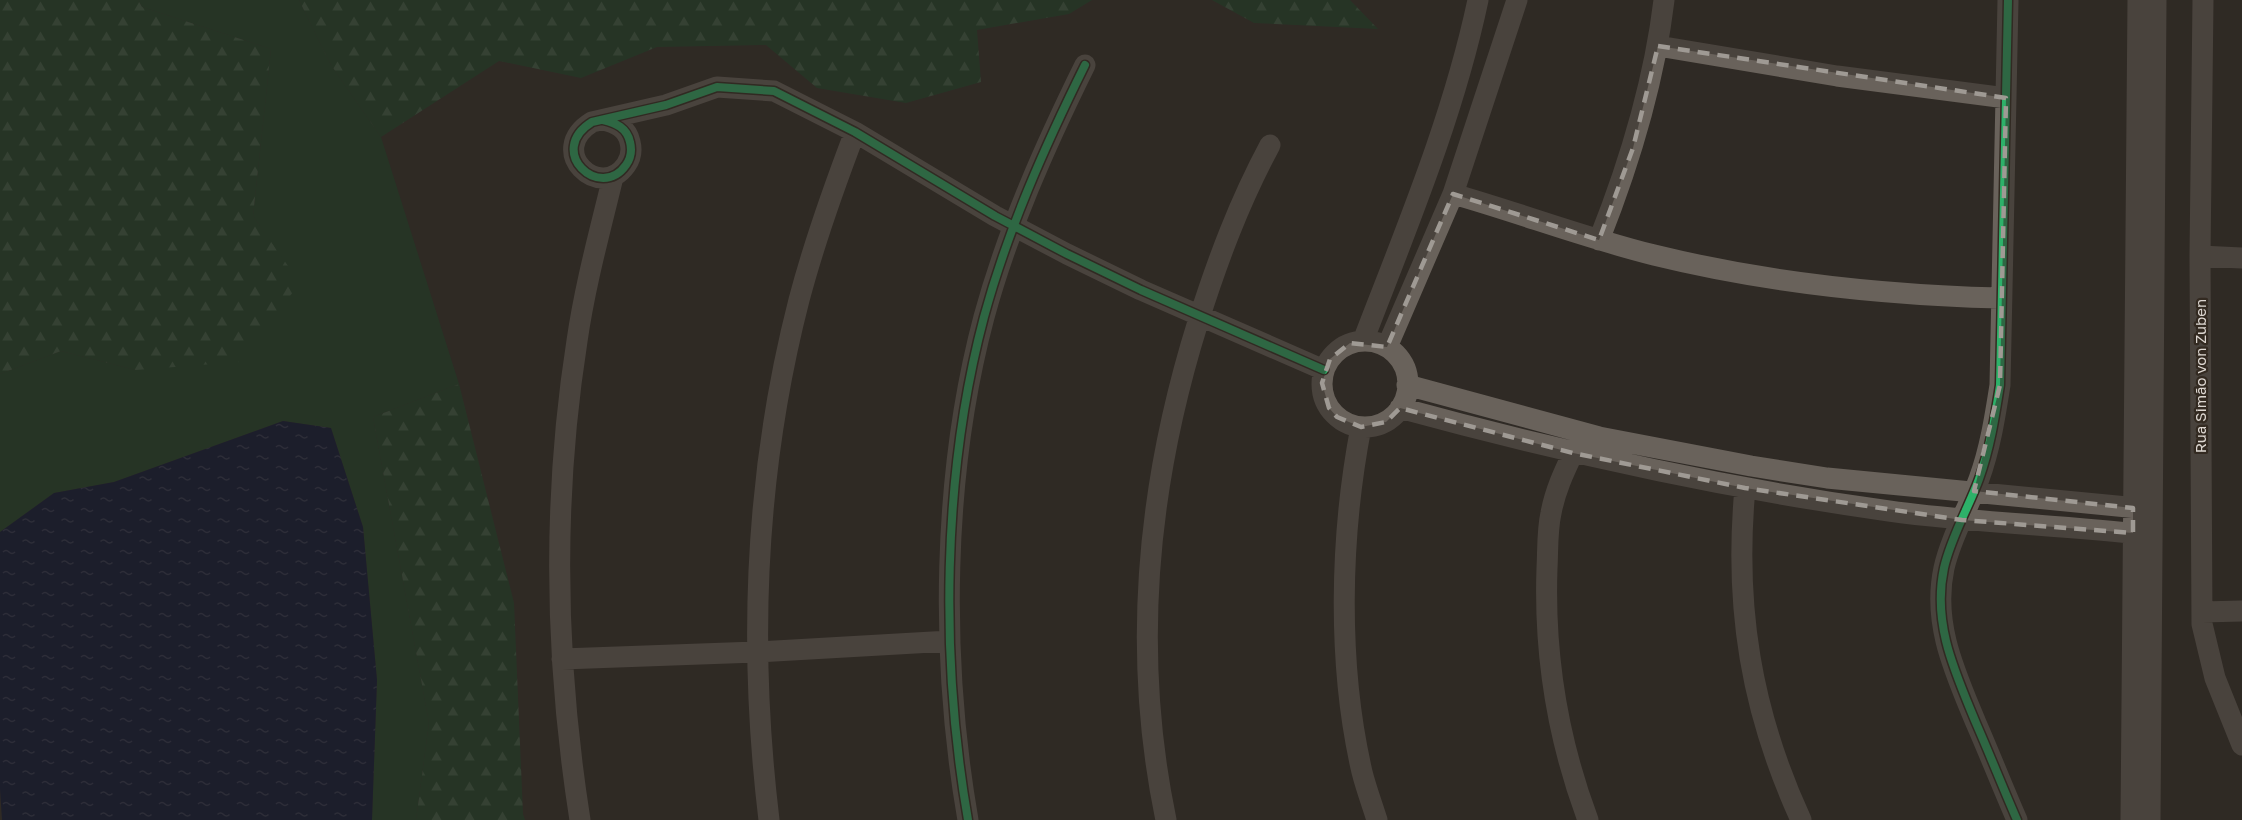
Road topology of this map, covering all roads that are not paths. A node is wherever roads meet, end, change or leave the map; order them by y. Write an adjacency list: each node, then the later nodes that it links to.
1 (1478, 0): 26 (street)
2 (1517, 0): 18 (street)
3 (1664, 0): 8 (street)
4 (2007, 0): 10 (street)
5 (2138, 0): 35 (street)
6 (2156, 0): 35 (street)
7 (2203, 0): 22 (street, Rua Simão von Zuben)
8 (1658, 46): 10 (street); 21 (street)
9 (1085, 65): 20 (street)
10 (2006, 98): 24 (street)
11 (666, 105): 12 (street); 13 (street); 14 (street)
12 (603, 120): 14 (street); 16 (street)
13 (855, 132): 20 (street); 41 (street)
14 (630, 139): 17 (street)
15 (1270, 145): 25 (street)
16 (581, 169): 17 (street); 19 (street)
17 (613, 177): 19 (street)
18 (1453, 194): 21 (street); 27 (street)
19 (600, 222): 42 (street)
20 (1014, 226): 25 (street); 40 (street)
21 (1599, 240): 24 (street)
22 (2200, 256): 23 (street); 39 (street, Rua Simão von Zuben)
23 (2242, 258)
24 (2001, 298): 34 (street)
25 (1200, 316): 28 (street); 47 (street)
26 (1363, 341): 27 (street); 28 (street)
27 (1387, 347): 29 (street)
28 (1324, 370): 31 (street)
29 (1407, 385): 30 (street); 34 (street)
30 (1400, 408): 31 (street); 32 (street)
31 (1361, 427): 48 (street)
32 (1573, 453): 33 (street); 49 (street)
33 (1745, 488): 36 (street); 50 (street)
34 (1974, 491): 35 (street); 36 (street)
35 (2142, 509): 37 (street)
36 (1962, 520): 37 (street); 51 (street)
37 (2142, 534): 52 (street); 53 (street)
38 (2242, 611): 39 (street)
39 (2202, 612): 43 (street, Rua Simão von Zuben)
40 (950, 641): 41 (street); 46 (street)
41 (756, 652): 42 (street); 45 (street)
42 (562, 659): 44 (street)
43 (2242, 745)
44 (580, 820)
45 (769, 820)
46 (968, 820)
47 (1166, 820)
48 (1377, 820)
49 (1588, 820)
50 (1800, 820)
51 (2017, 820)
52 (2131, 820)
53 (2150, 820)

